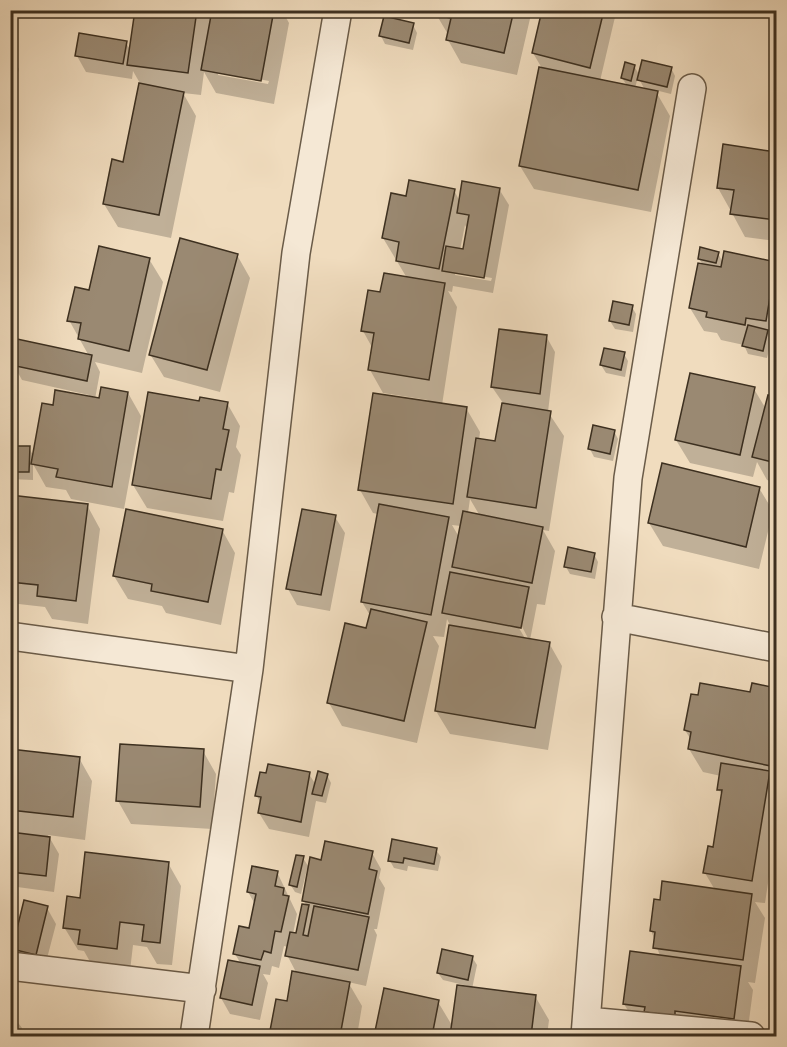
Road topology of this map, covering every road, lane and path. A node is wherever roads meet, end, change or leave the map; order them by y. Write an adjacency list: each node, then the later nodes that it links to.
1 (338, 10): 6 (street)
2 (692, 88): 3 (street)
3 (616, 617): 5 (street); 9 (street)
4 (10, 636): 6 (street)
5 (777, 648)
6 (249, 669): 8 (street)
7 (10, 966): 8 (street)
8 (202, 989): 10 (street)
9 (586, 1029): 11 (street)
10 (194, 1036)
11 (751, 1036)

